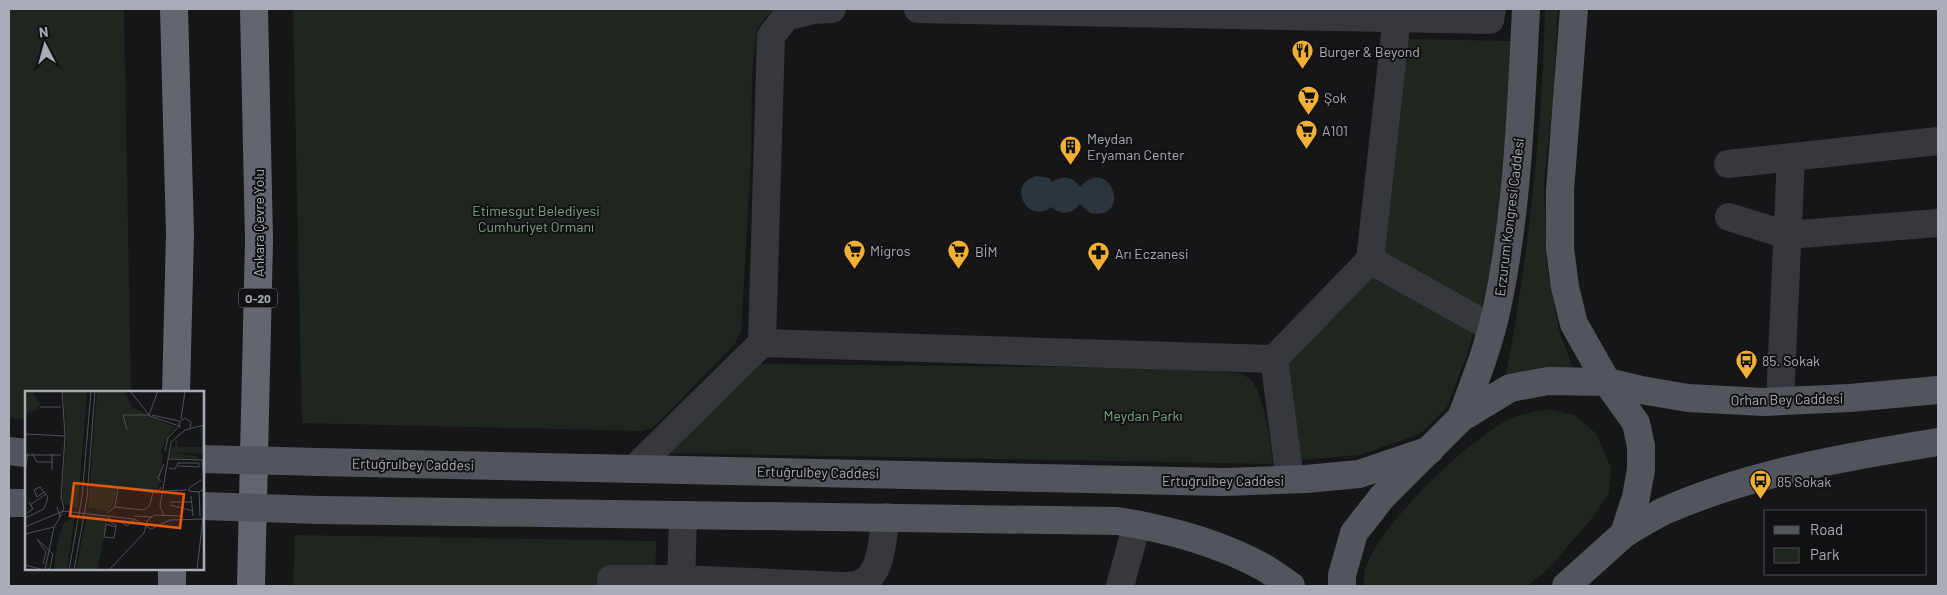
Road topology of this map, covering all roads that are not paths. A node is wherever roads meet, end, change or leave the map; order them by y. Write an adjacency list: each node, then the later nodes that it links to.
1 (174, 9): 21 (highway)
2 (254, 9): 42 (highway, Ankara Çevre Yolu / O-20)
3 (832, 9): 17 (street)
4 (918, 9): 8 (street)
5 (1492, 9): 8 (street)
6 (1526, 9): 16 (main road, Erzurum Kongresi Caddesi)
7 (1574, 9): 19 (main road)
8 (1397, 17): 15 (street)
9 (1938, 141): 10 (street)
10 (1791, 157): 11 (street); 14 (street)
11 (1728, 164)
12 (1729, 216): 14 (street)
13 (1938, 223): 14 (street)
14 (1787, 235): 22 (street)
15 (1370, 260): 16 (street); 18 (street)
16 (1492, 328): 23 (main road, Erzurum Kongresi Caddesi)
17 (762, 343): 18 (street); 29 (street)
18 (1274, 358): 30 (street)
19 (1607, 382): 22 (main road, Orhan Bey Caddesi); 23 (main road, Orhan Bey Caddesi); 37 (main road)
20 (1938, 390): 22 (main road, Orhan Bey Caddesi)
21 (176, 391)
22 (1780, 401)
23 (1461, 418): 25 (main road)
24 (1938, 442): 37 (main road)
25 (1430, 450): 30 (main road, Ertuğrulbey Caddesi); 46 (main road)
26 (9, 451): 27 (main road)
27 (25, 453)
28 (204, 458): 29 (main road, Ertuğrulbey Caddesi, bridge)
29 (635, 468): 30 (main road, Ertuğrulbey Caddesi)
30 (1290, 480)
31 (9, 503): 32 (main road)
32 (25, 503)
33 (204, 506): 34 (main road, bridge)
34 (683, 514): 35 (main road); 40 (street)
35 (886, 517): 36 (main road); 43 (street)
36 (1137, 524): 44 (street); 45 (main road)
37 (1624, 534): 47 (main road)
38 (172, 570): 41 (highway)
39 (611, 578): 40 (street)
40 (680, 582): 43 (street)
41 (172, 586)
42 (251, 586)
43 (852, 586)
44 (1120, 586)
45 (1291, 586)
46 (1342, 586)
47 (1566, 586)

